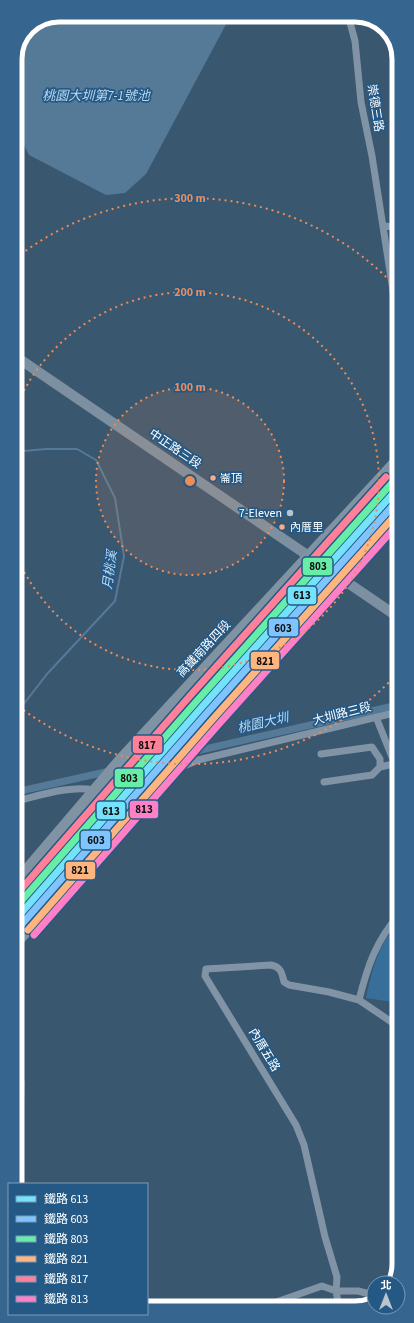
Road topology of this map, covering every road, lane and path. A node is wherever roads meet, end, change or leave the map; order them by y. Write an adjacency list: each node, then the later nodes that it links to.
1 (350, 22): 2 (street, 崇德三路)
2 (383, 226): 3 (street); 4 (street, 崇德三路)
3 (392, 227)
4 (392, 284)
5 (22, 361): 10 (main road, 中正路三段)
6 (392, 466): 10 (main road)
7 (392, 479): 10 (main road)
8 (392, 503): 11 (main road)
9 (392, 514): 11 (main road)
10 (313, 558): 11 (main road, 中正路三段); 21 (main road, 高鐵南路四段); 23 (main road, 高鐵南路四段)
11 (336, 574): 12 (main road, 中正路三段); 18 (main road); 18 (main road)
12 (392, 613)
13 (392, 713): 14 (street, 大圳路三段)
14 (376, 717): 16 (street); 18 (street, 大圳路三段)
15 (321, 754): 19 (street)
16 (392, 758)
17 (392, 764): 19 (street)
18 (175, 765): 26 (main road); 28 (main road)
19 (380, 767): 20 (street)
20 (324, 782)
21 (93, 790): 22 (street); 24 (main road)
22 (22, 800)
23 (49, 856): 24 (main road); 27 (main road)
24 (24, 872): 25 (main road)
25 (22, 874)
26 (56, 886): 28 (main road); 30 (main road)
27 (22, 888)
28 (38, 920): 31 (main road)
29 (392, 922): 32 (street)
30 (22, 923)
31 (22, 937)
32 (359, 1000): 33 (street); 34 (street, 內厝五路)
33 (392, 1022)
34 (336, 1291): 35 (street); 36 (street); 37 (street, 內厝五路)
35 (366, 1293)
36 (279, 1301)
37 (338, 1301)

